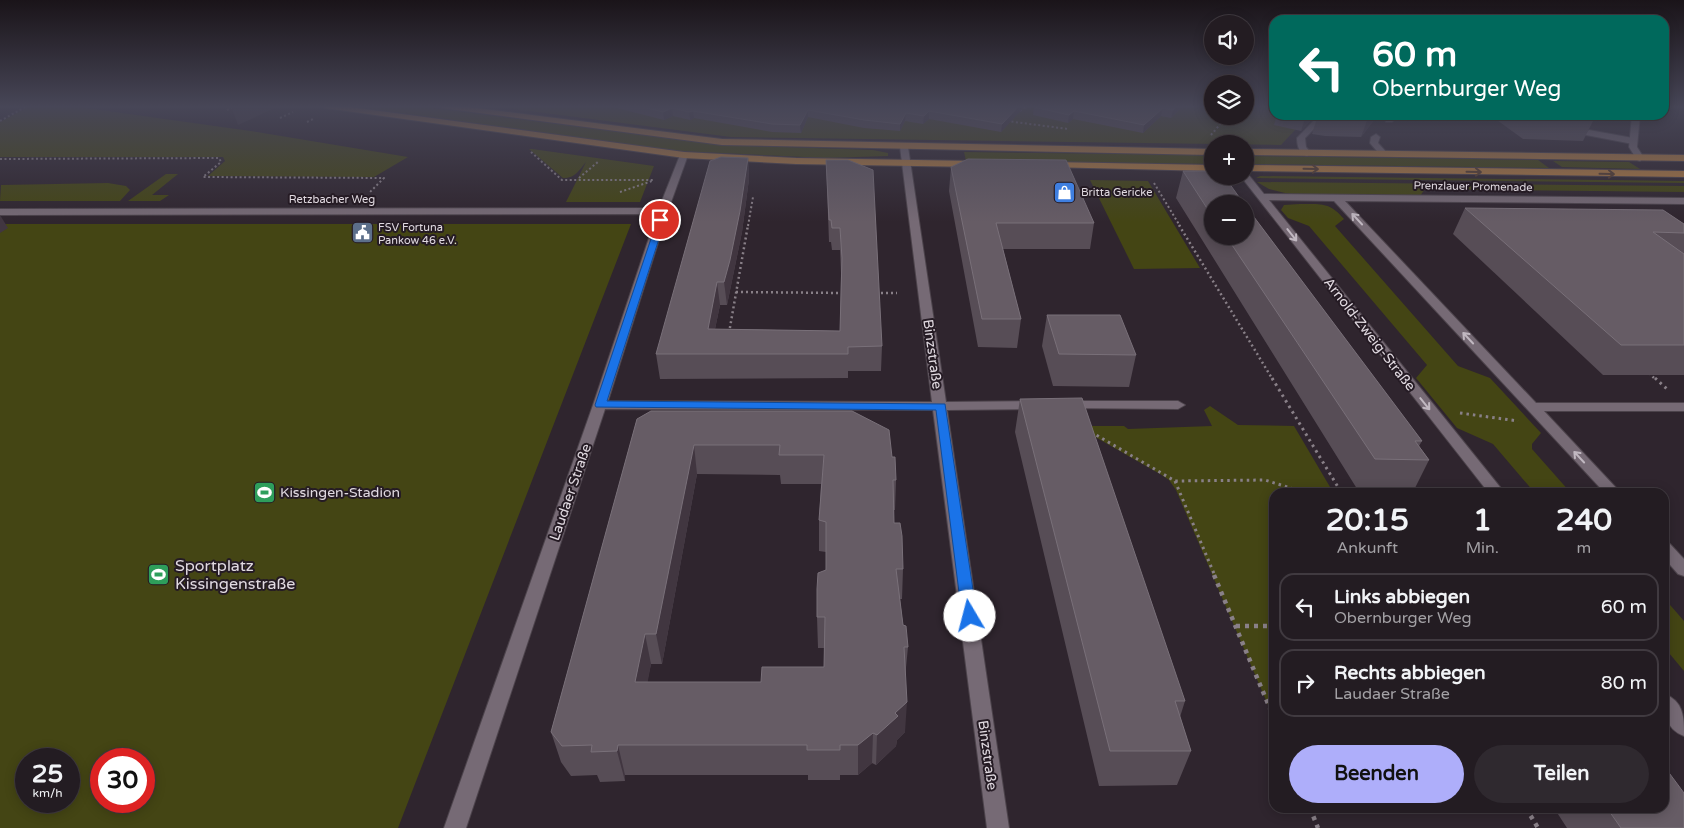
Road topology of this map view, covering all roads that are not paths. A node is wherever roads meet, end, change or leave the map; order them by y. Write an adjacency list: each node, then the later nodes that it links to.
1 (608, 145): 11 (main road)
2 (817, 145): 6 (main road)
3 (1302, 145): 9 (street)
4 (1375, 145): 10 (street)
5 (1633, 145): 12 (street)
6 (904, 148): 7 (main road); 14 (street, Binzstraße)
7 (1204, 152)
8 (1254, 152): 9 (main road)
9 (1307, 153): 10 (main road)
10 (1384, 154): 12 (main road)
11 (684, 155): 14 (main road); 24 (street, Laudaer Straße)
12 (1640, 158): 13 (main road)
13 (1684, 158)
14 (906, 163): 15 (main road); 28 (street, Binzstraße)
15 (985, 164)
16 (1043, 165): 17 (main road)
17 (1204, 168)
18 (1254, 168): 19 (main road, Prenzlauer Promenade, one-way to 19)
19 (1684, 174)
20 (1253, 185): 21 (street, Arnold-Zweig-Straße)
21 (1262, 196): 22 (street, Prenzlauer Promenade); 31 (street, Arnold-Zweig-Straße, one-way to 31)
22 (1336, 197): 23 (street, Prenzlauer Promenade); 29 (street, one-way to 22)
23 (1684, 201)
24 (663, 211): 25 (street, Retzbacher Weg); 26 (street, Laudaer Straße)
25 (0, 212)
26 (600, 405): 28 (street); 37 (street, Laudaer Straße)
27 (1178, 405): 28 (street)
28 (941, 406): 38 (street, Binzstraße)
29 (1532, 407): 30 (street); 32 (street, one-way to 29)
30 (1684, 407)
31 (1493, 488)
32 (1608, 488)
33 (1669, 554): 34 (street)
34 (1684, 570)
35 (1669, 708): 36 (street)
36 (1684, 727)
37 (455, 828)
38 (998, 828)

